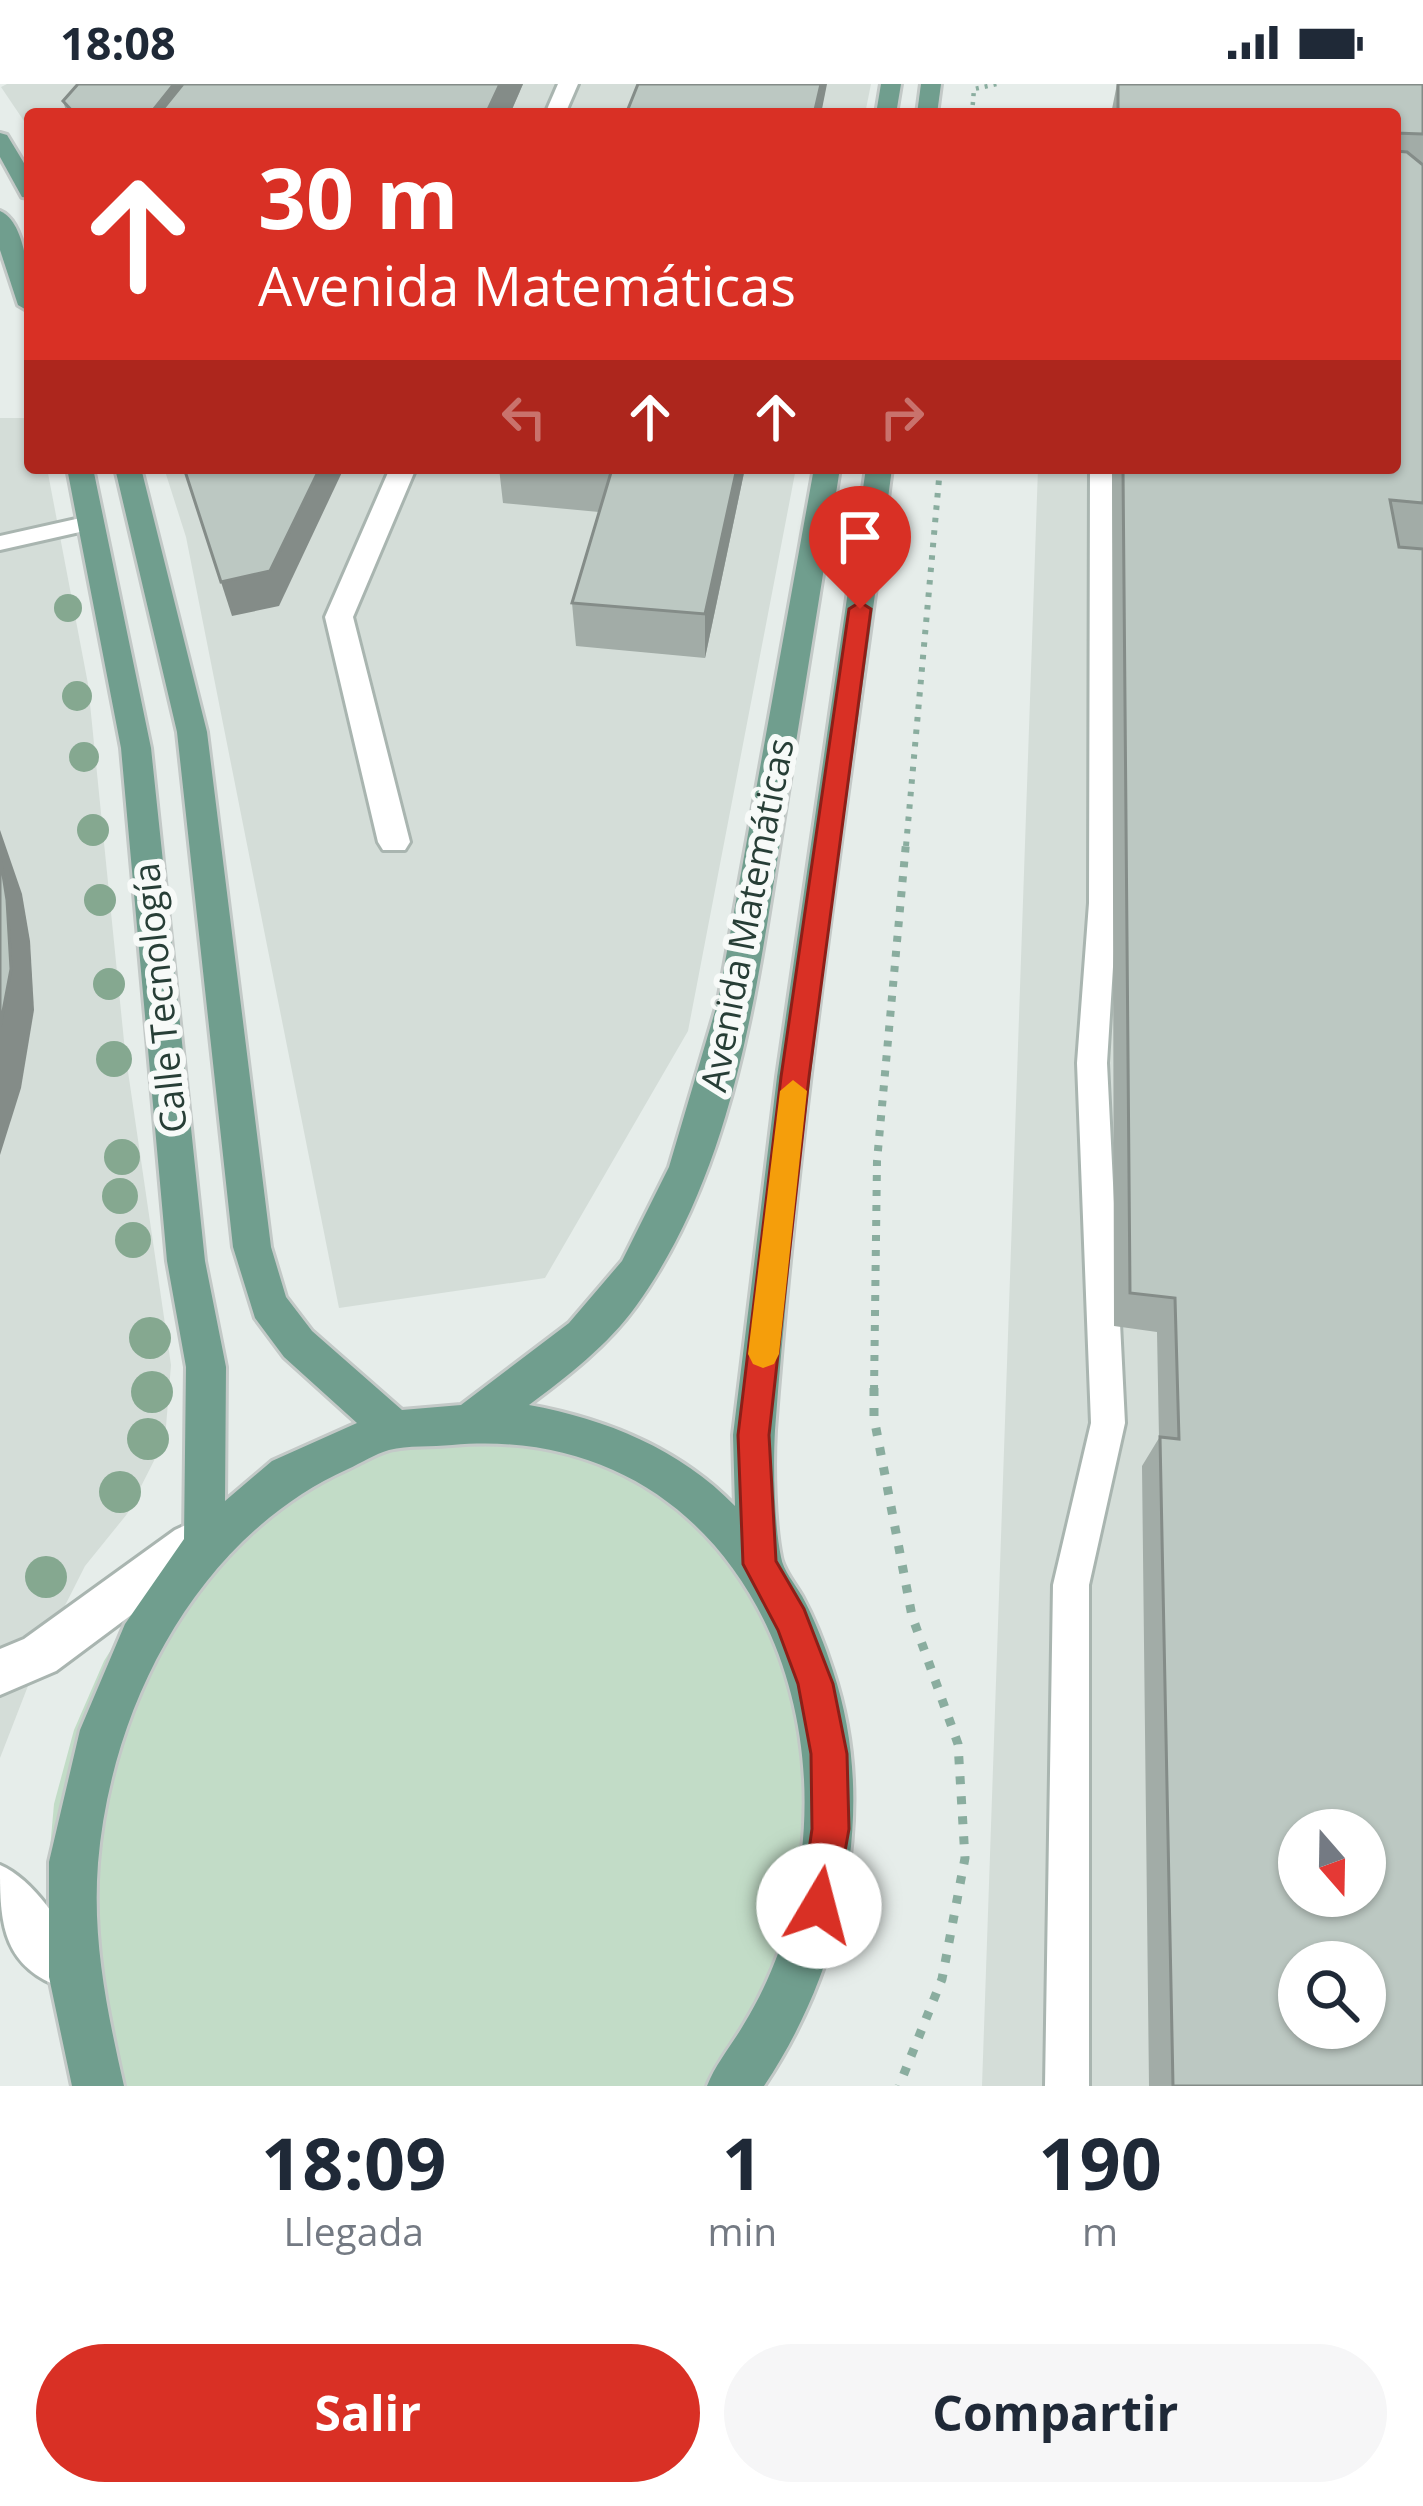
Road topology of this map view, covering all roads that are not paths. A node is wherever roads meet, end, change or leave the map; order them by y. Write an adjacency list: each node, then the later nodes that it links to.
1 (0, 139): 2 (main road)
2 (24, 181)
3 (0, 218): 4 (main road)
4 (24, 288)
5 (82, 474): 11 (main road, Calle Tecnología)
6 (129, 474): 15 (main road, Calle Tecnología)
7 (400, 474): 13 (street)
8 (826, 474): 14 (main road, Avenida Matemáticas)
9 (878, 474): 17 (main road, Avenida Matemáticas)
10 (1101, 474): 23 (lane)
11 (94, 523): 12 (lane); 16 (main road, Calle Tecnología)
12 (0, 542)
13 (394, 842)
14 (475, 1419): 15 (main road); 17 (main road)
15 (394, 1430): 16 (main road)
16 (196, 1539): 18 (street); 20 (main road)
17 (759, 1564): 22 (main road)
18 (0, 1672)
19 (0, 1890): 20 (street)
20 (53, 1959): 21 (main road)
21 (98, 2086)
22 (733, 2086)
23 (1067, 2086)

